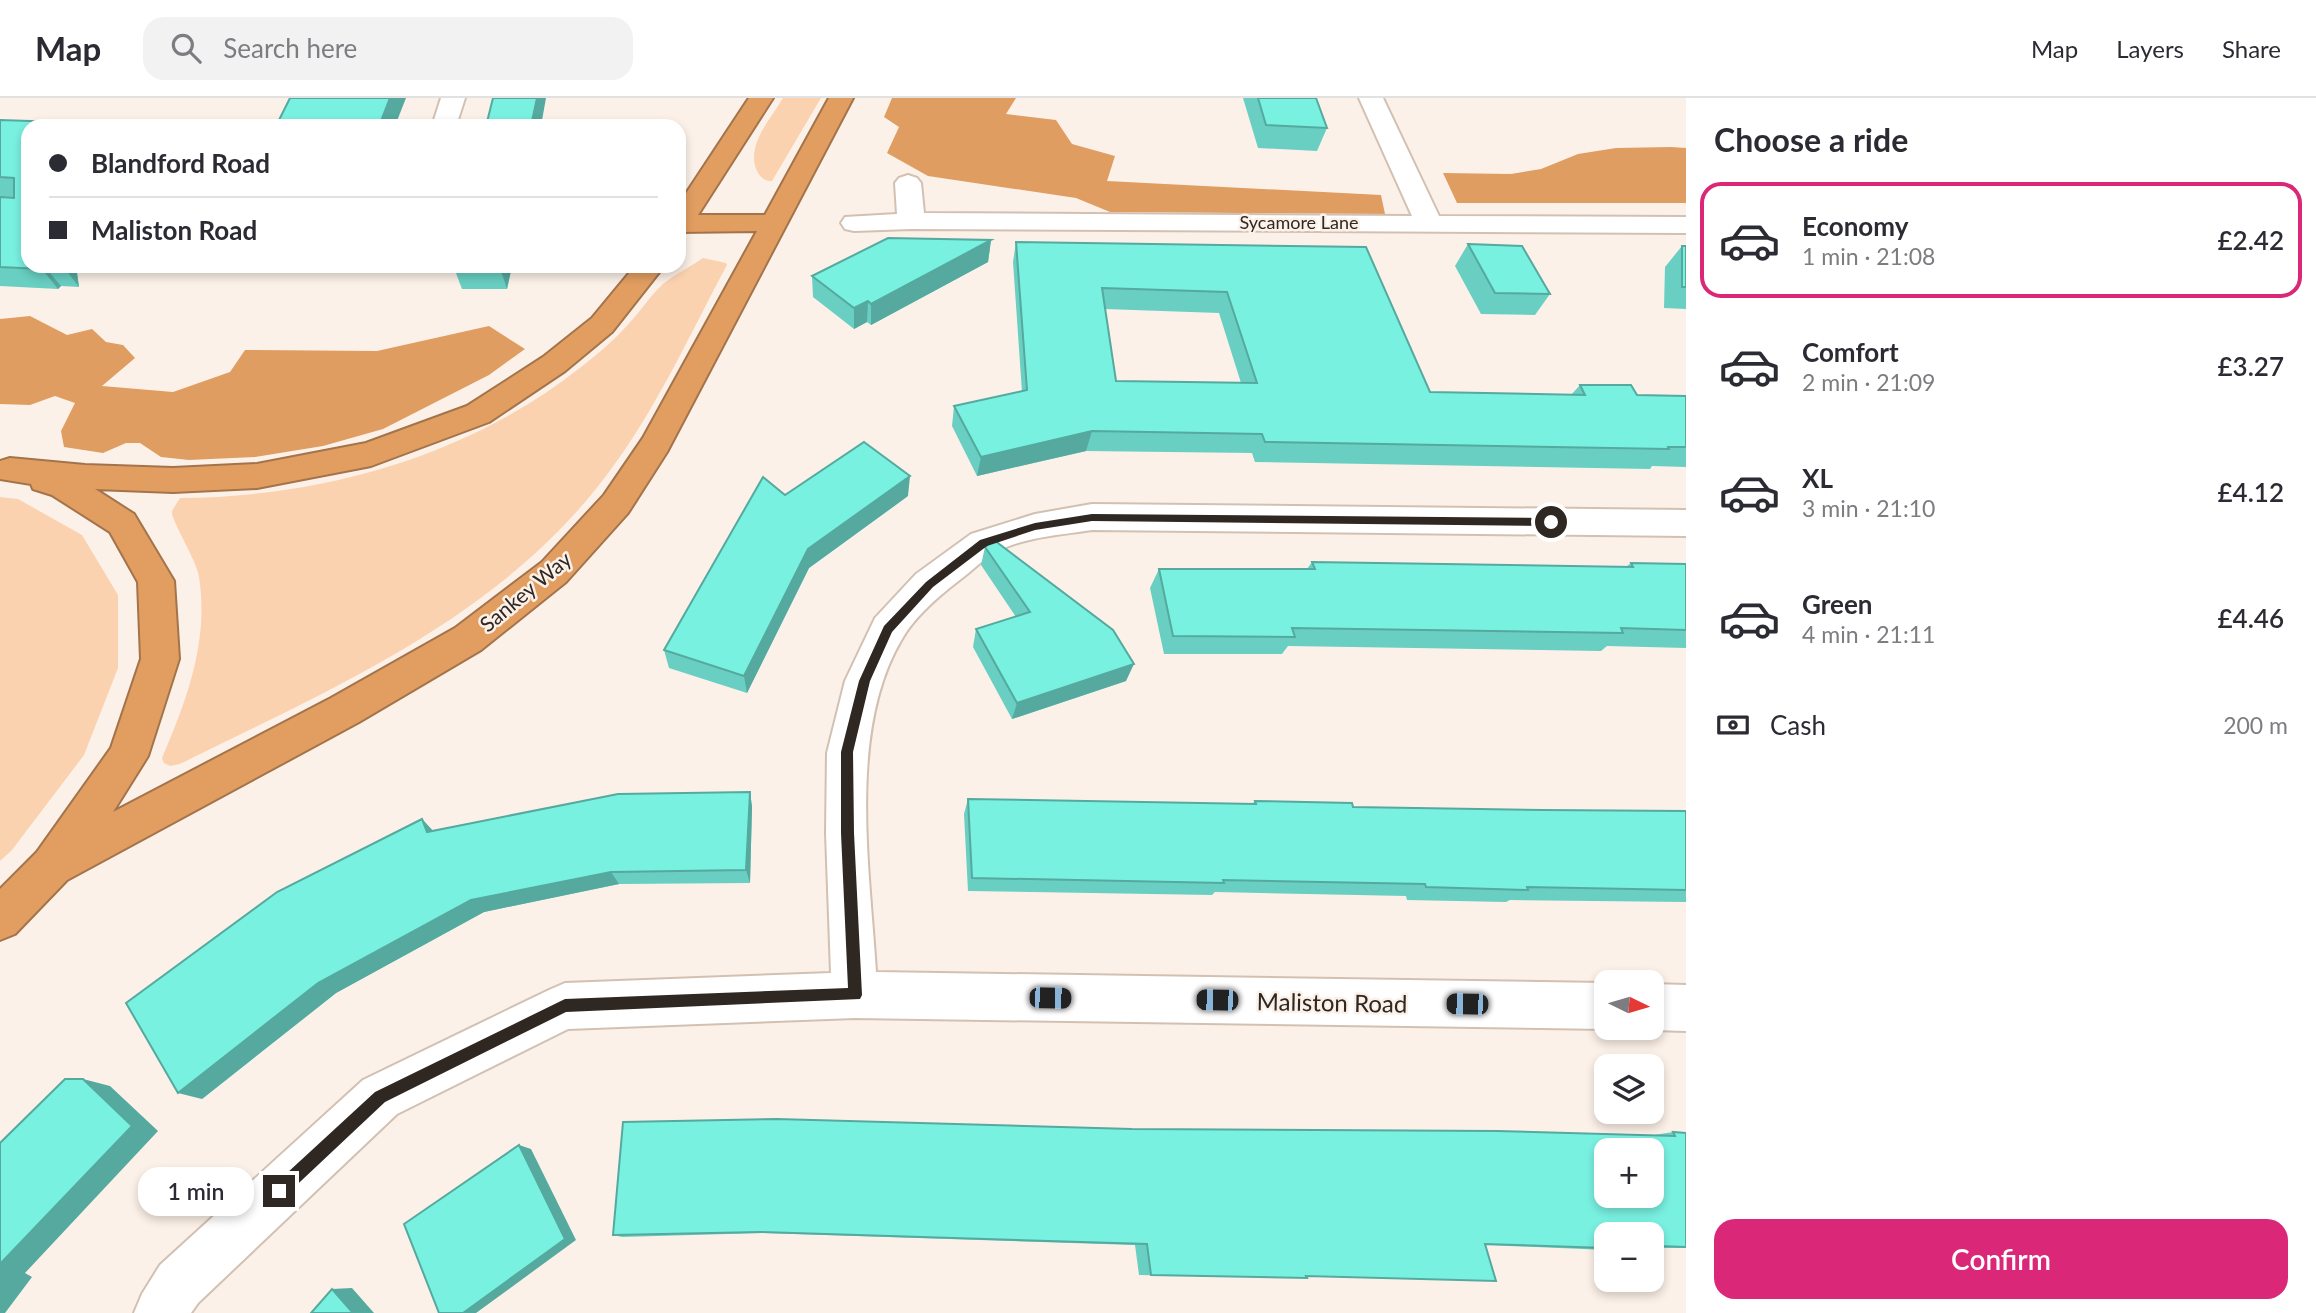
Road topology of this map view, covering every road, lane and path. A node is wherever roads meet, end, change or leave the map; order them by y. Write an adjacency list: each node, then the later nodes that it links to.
1 (453, 98): 5 (street)
2 (761, 98): 7 (highway)
3 (841, 98): 10 (highway, Sankey Way)
4 (1371, 98): 12 (street)
5 (446, 119)
6 (908, 183): 8 (street)
7 (686, 214)
8 (911, 220): 11 (street, Sycamore Lane); 12 (street, Sycamore Lane)
9 (686, 223): 10 (highway)
10 (775, 223): 17 (highway, Sankey Way)
11 (854, 223)
12 (1429, 223): 13 (street, Sycamore Lane)
13 (1686, 225)
14 (644, 273): 15 (highway)
15 (5, 470): 17 (highway)
16 (1686, 523): 19 (street)
17 (52, 866): 18 (highway)
18 (0, 919)
19 (855, 995): 20 (street, Maliston Road); 23 (street, Maliston Road)
20 (1594, 1006)
21 (1664, 1007): 22 (street)
22 (1686, 1008)
23 (161, 1313)

